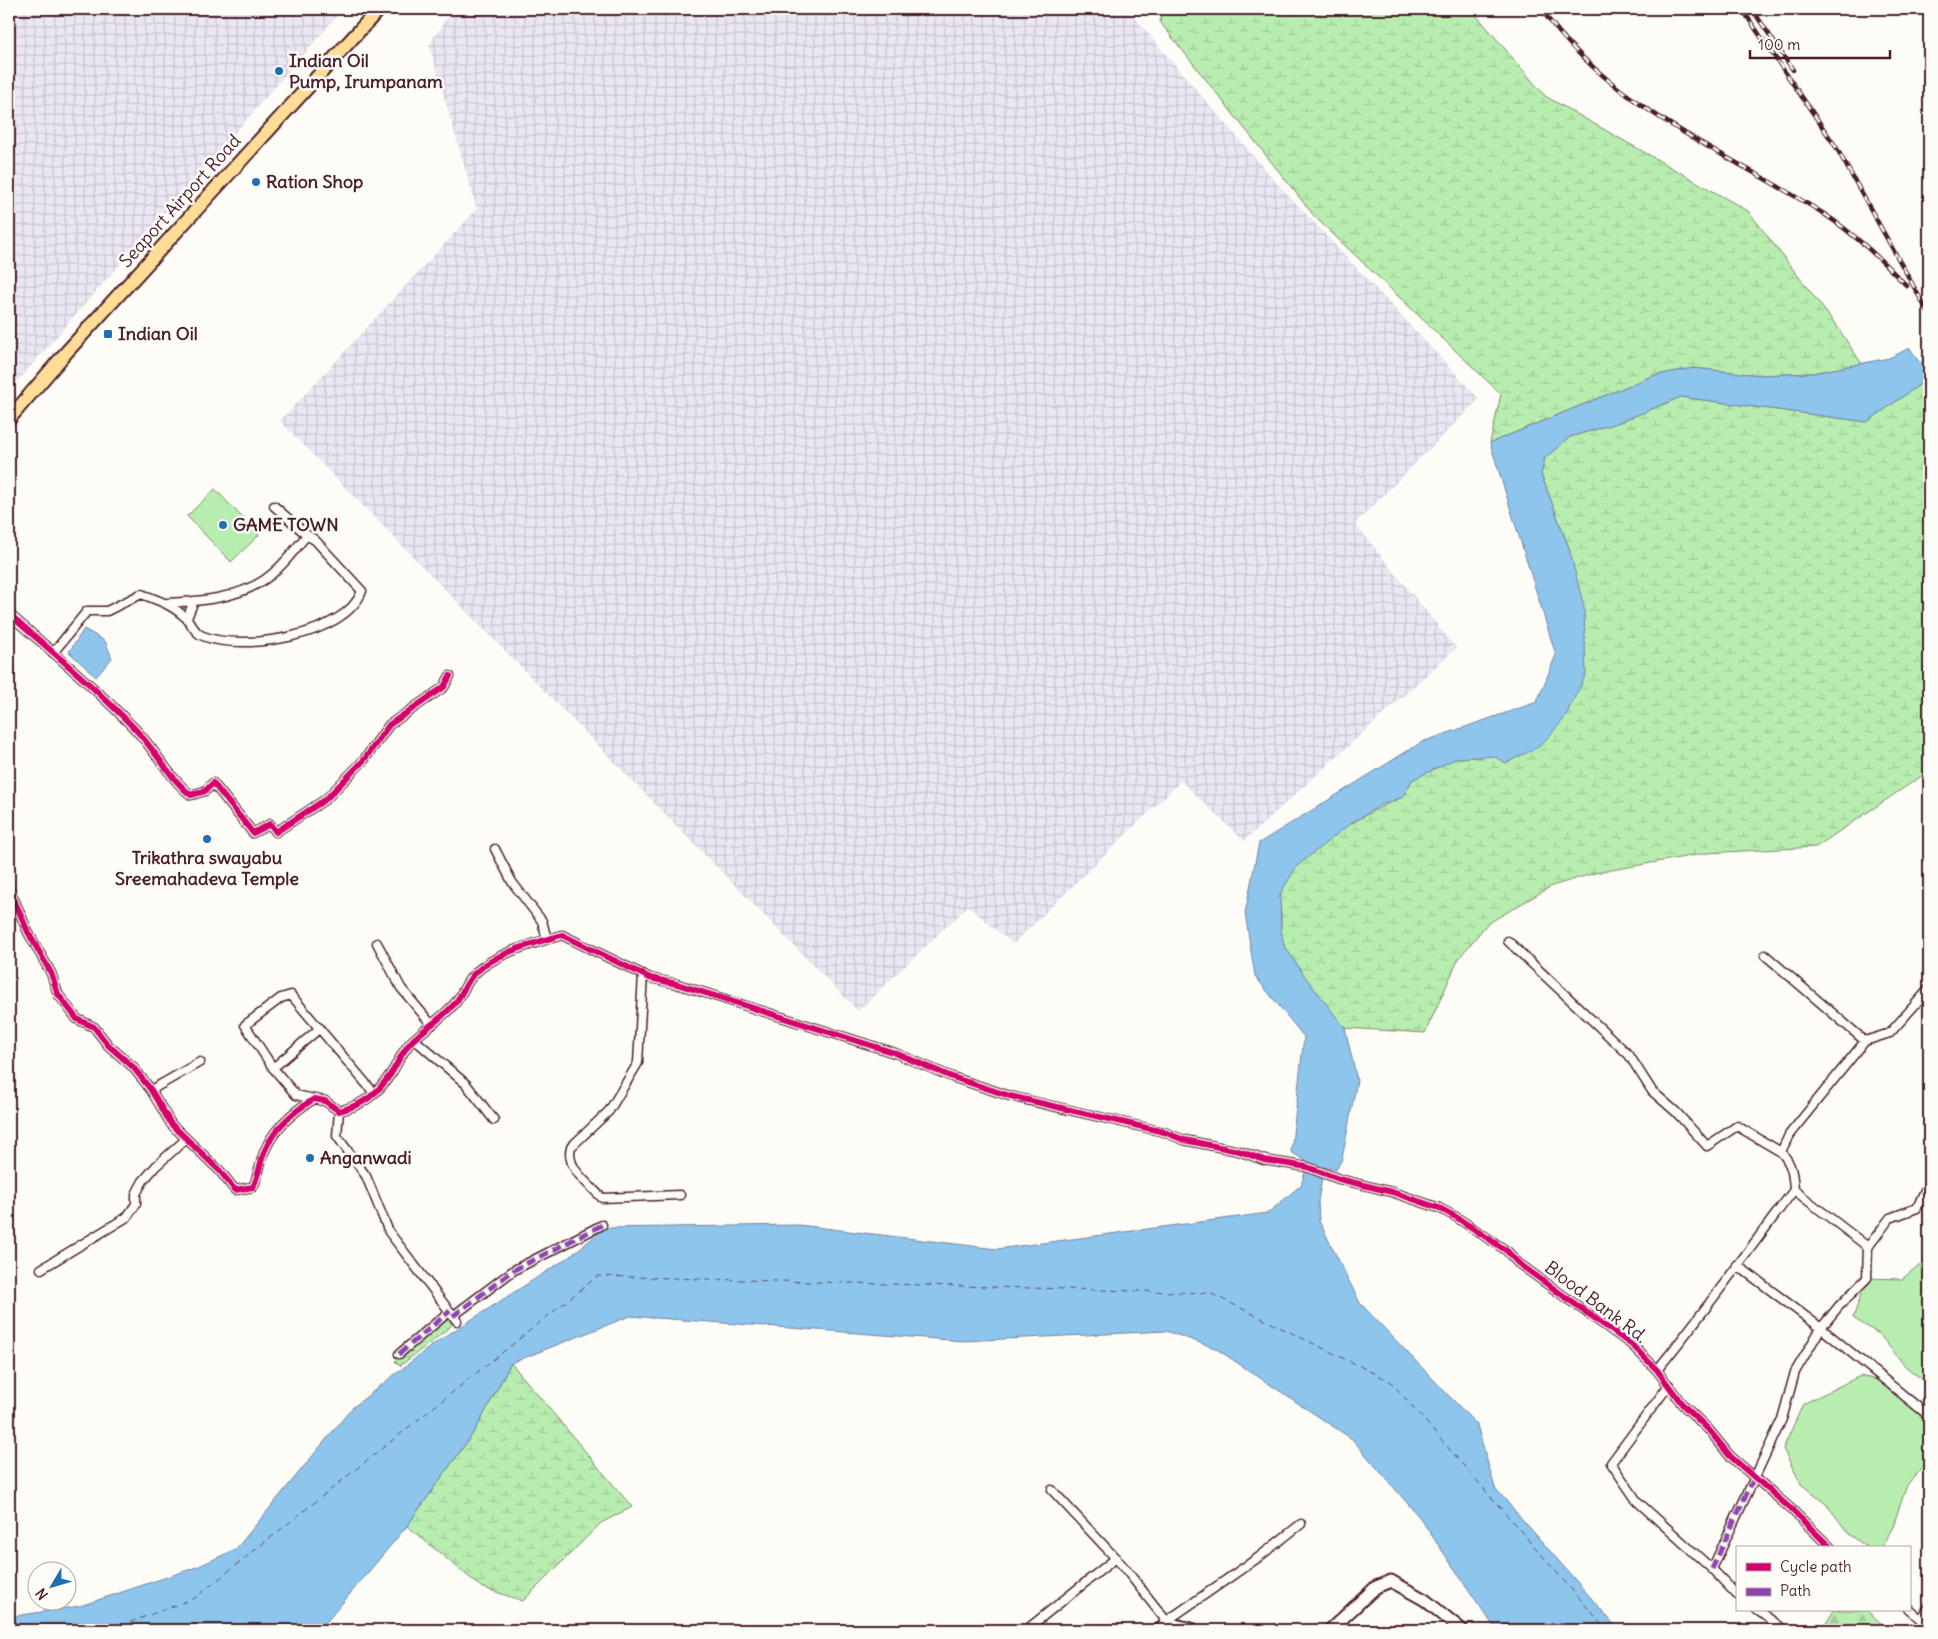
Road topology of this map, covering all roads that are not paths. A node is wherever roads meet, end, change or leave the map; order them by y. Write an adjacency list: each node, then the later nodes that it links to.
1 (379, 9): 2 (main road, Seaport Airport Road)
2 (9, 419)
3 (274, 506): 4 (street)
4 (307, 535): 5 (street); 8 (street)
5 (194, 601): 6 (street); 8 (street)
6 (167, 603): 8 (street); 9 (street)
7 (9, 614): 9 (street)
8 (187, 618)
9 (53, 653): 10 (street)
10 (450, 676)
11 (495, 849): 13 (street)
12 (9, 888): 25 (street)
13 (547, 939): 17 (street, Blood Bank Rd.); 19 (street, Blood Bank Rd.)
14 (1508, 941): 31 (street)
15 (377, 943): 19 (street)
16 (1765, 955): 22 (street)
17 (643, 974): 34 (street); 42 (street, Blood Bank Rd.)
18 (1929, 989): 22 (street)
19 (432, 1025): 21 (street, Blood Bank Rd.)
20 (320, 1028): 24 (street); 24 (street); 26 (street)
21 (414, 1039): 26 (street, Blood Bank Rd.); 29 (street)
22 (1865, 1041): 31 (street)
23 (200, 1062): 25 (street)
24 (273, 1068): 27 (street)
25 (151, 1090): 30 (street)
26 (374, 1093): 28 (street, Blood Bank Rd.)
27 (314, 1099): 28 (street); 30 (street)
28 (338, 1111): 39 (street)
29 (494, 1120)
30 (186, 1139): 38 (street)
31 (1781, 1152): 33 (street)
32 (1929, 1181): 36 (street)
33 (1794, 1190): 36 (street); 37 (street)
34 (680, 1195)
35 (602, 1225): 39 (street)
36 (1868, 1247): 40 (street)
37 (1737, 1265): 40 (street); 42 (street)
38 (41, 1269)
39 (453, 1316): 41 (street)
40 (1821, 1328): 44 (street); 45 (street)
41 (399, 1354)
42 (1657, 1370): 43 (street, Blood Bank Rd.)
43 (1669, 1385): 45 (street, Blood Bank Rd.); 50 (street)
44 (1929, 1416)
45 (1754, 1478): 48 (street, Blood Bank Rd.); 50 (street)
46 (1052, 1490): 49 (street)
47 (1301, 1524): 57 (street)
48 (1829, 1546)
49 (1116, 1558): 57 (street); 59 (street)
50 (1712, 1569): 51 (street)
51 (1736, 1595)
52 (1929, 1607): 55 (street)
53 (1910, 1610): 55 (street)
54 (1760, 1612): 58 (street)
55 (1921, 1619): 56 (street)
56 (1929, 1627)
57 (1165, 1628): 60 (street)
58 (1782, 1628)
59 (1026, 1630)
60 (1194, 1630)
61 (1330, 1630): 62 (street)
62 (1462, 1630)

